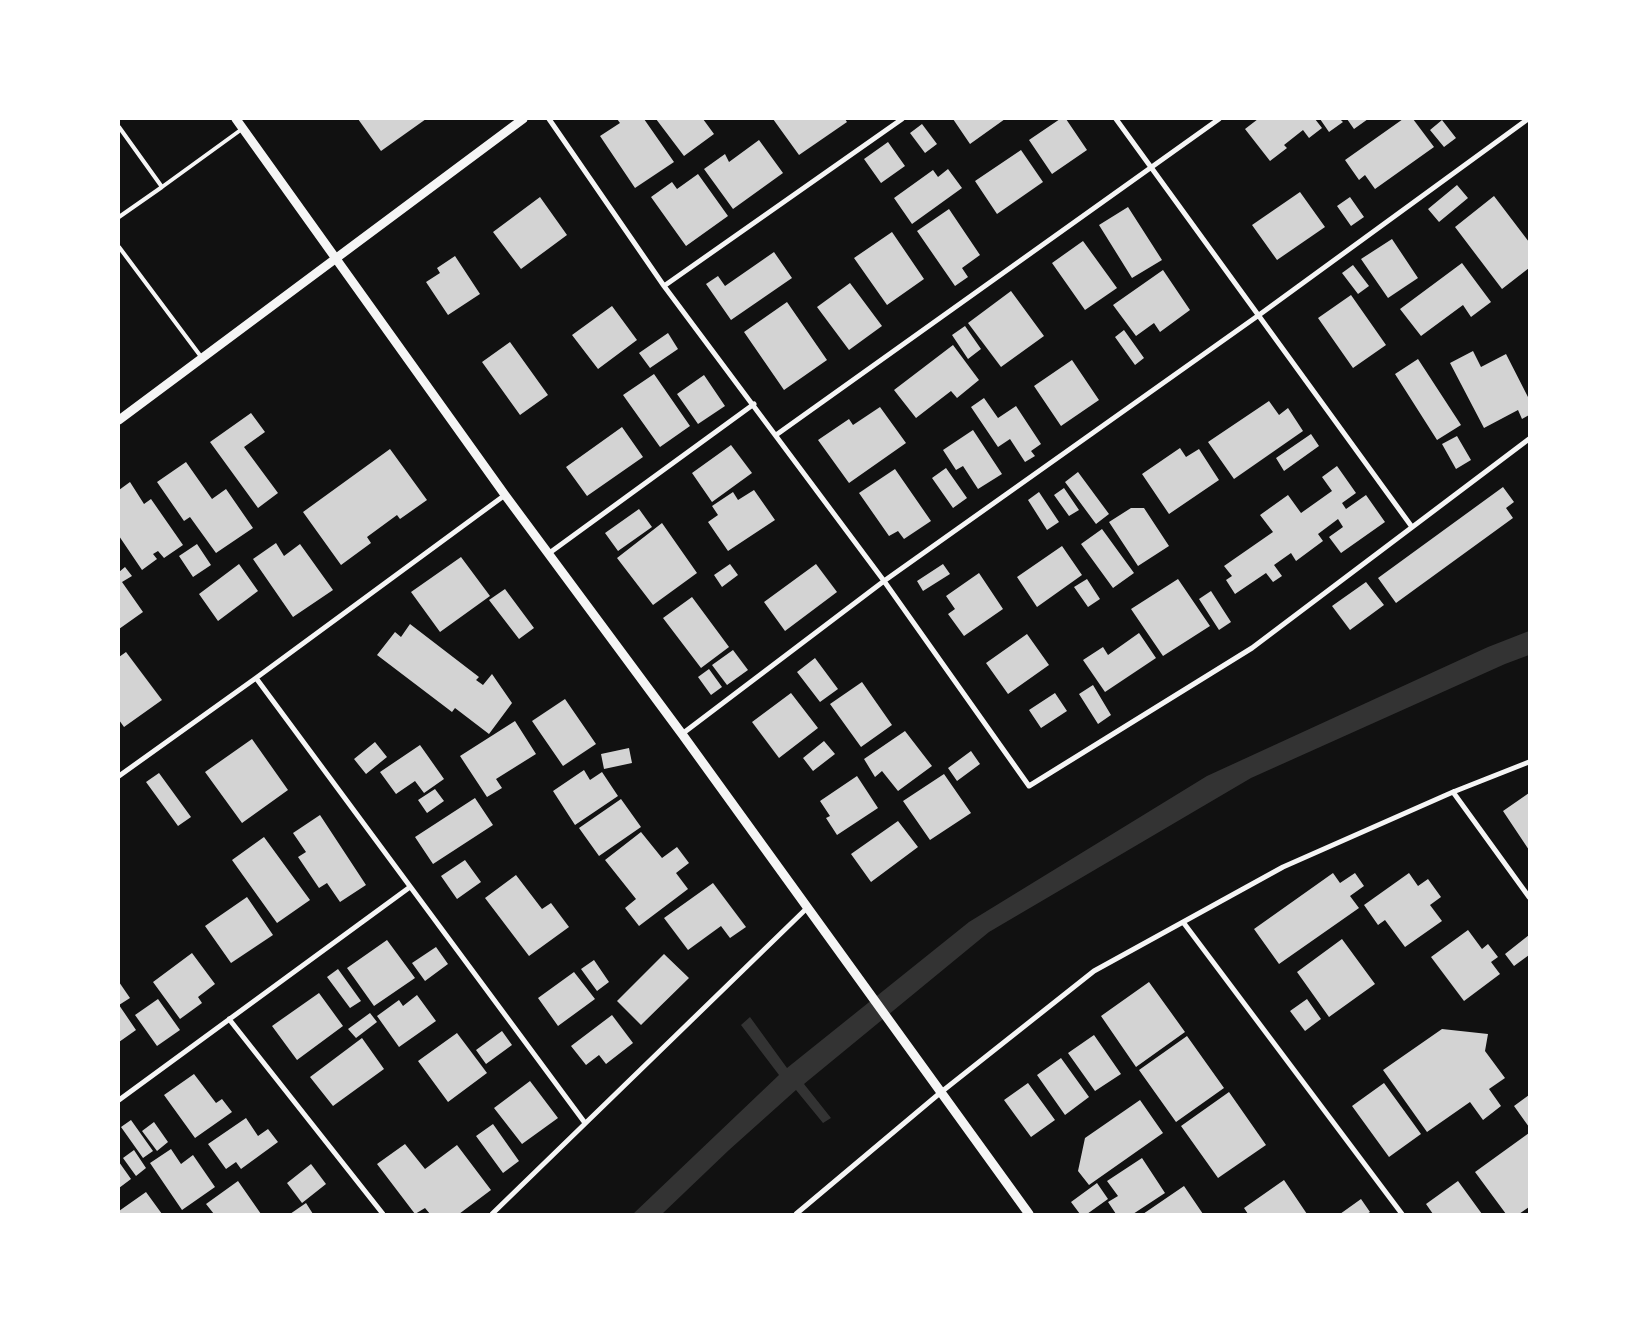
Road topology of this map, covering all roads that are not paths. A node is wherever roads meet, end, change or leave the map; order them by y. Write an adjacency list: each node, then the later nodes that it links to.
1 (236, 119): 9 (street)
2 (523, 119): 14 (street)
3 (549, 119): 15 (street)
4 (902, 119): 15 (street)
5 (1116, 119): 10 (street)
6 (1219, 119): 10 (street)
7 (1528, 119): 16 (street)
8 (119, 127): 11 (lane)
9 (243, 128): 11 (lane); 14 (street)
10 (1152, 168): 16 (street); 20 (street)
11 (162, 187): 12 (lane)
12 (119, 216)
13 (119, 247): 17 (lane)
14 (336, 258): 17 (street); 22 (street)
15 (664, 286): 18 (street)
16 (1259, 315): 23 (street); 25 (street)
17 (202, 358): 19 (street)
18 (754, 404): 20 (street); 24 (street)
19 (119, 420)
20 (776, 435): 25 (street)
21 (1529, 439): 23 (street)
22 (505, 495): 24 (street); 26 (street)
23 (1412, 527): 25 (street)
24 (548, 554): 27 (street)
25 (884, 581): 27 (street)
26 (256, 678): 29 (street); 31 (street)
27 (682, 734): 33 (street)
28 (1529, 762): 30 (street)
29 (119, 776)
30 (1453, 792): 32 (street); 34 (street)
31 (410, 887): 35 (street); 38 (street)
32 (1529, 897)
33 (807, 908): 36 (street); 38 (street)
34 (1184, 922): 36 (street); 43 (street)
35 (229, 1019): 37 (street); 39 (street)
36 (940, 1093): 41 (street); 42 (street)
37 (119, 1100)
38 (585, 1123): 40 (street)
39 (383, 1214)
40 (492, 1214)
41 (796, 1214)
42 (1029, 1214)
43 (1402, 1214)

